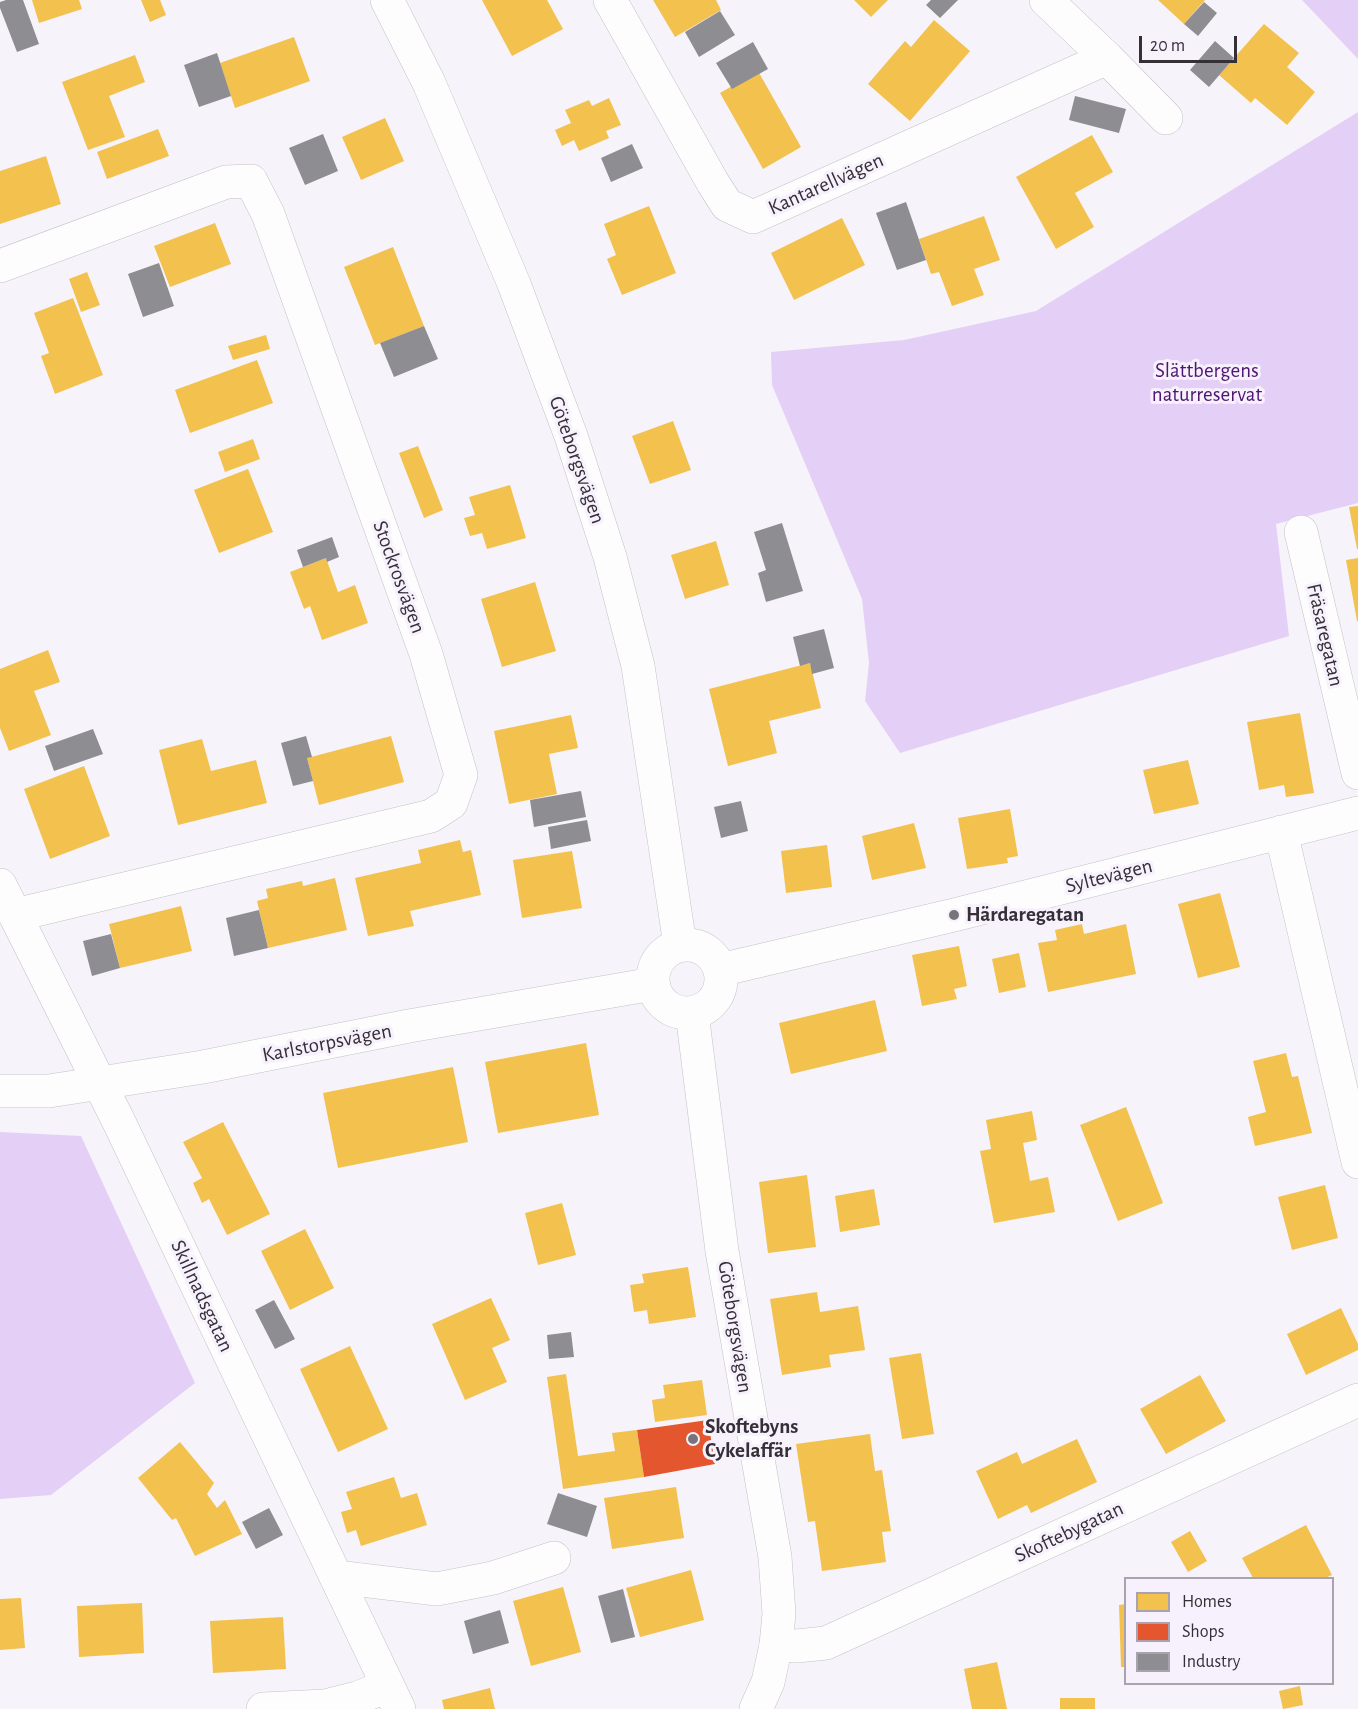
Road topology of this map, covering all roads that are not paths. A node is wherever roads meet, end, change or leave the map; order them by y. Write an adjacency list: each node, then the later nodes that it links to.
1 (387, 0): 13 (street, Göteborgsvägen)
2 (610, 0): 4 (street, Kantarellvägen)
3 (1046, 0): 4 (street)
4 (1107, 58): 5 (street)
5 (1166, 118)
6 (0, 266): 12 (street, Stockrosvägen)
7 (1301, 532): 8 (street, Fräsaregatan)
8 (1358, 772)
9 (1358, 813): 10 (street, Syltevägen)
10 (1281, 832): 14 (street, Syltevägen); 19 (street)
11 (0, 885): 12 (street, Skillnadsgatan)
12 (15, 915): 17 (street, Skillnadsgatan)
13 (680, 945): 14 (street); 15 (street)
14 (720, 970): 16 (street)
15 (653, 984): 16 (street); 17 (street, Karlstorpsvägen)
16 (692, 1013): 23 (street, Göteborgsvägen)
17 (100, 1082): 18 (street, Karlstorpsvägen); 22 (street, Skillnadsgatan)
18 (0, 1091)
19 (1358, 1162)
20 (1358, 1400): 23 (street, Skoftebygatan)
21 (554, 1558): 22 (street)
22 (336, 1577): 24 (street, Skillnadsgatan)
23 (776, 1645): 26 (street, Göteborgsvägen)
24 (394, 1697): 25 (street)
25 (263, 1709)
26 (756, 1709)

